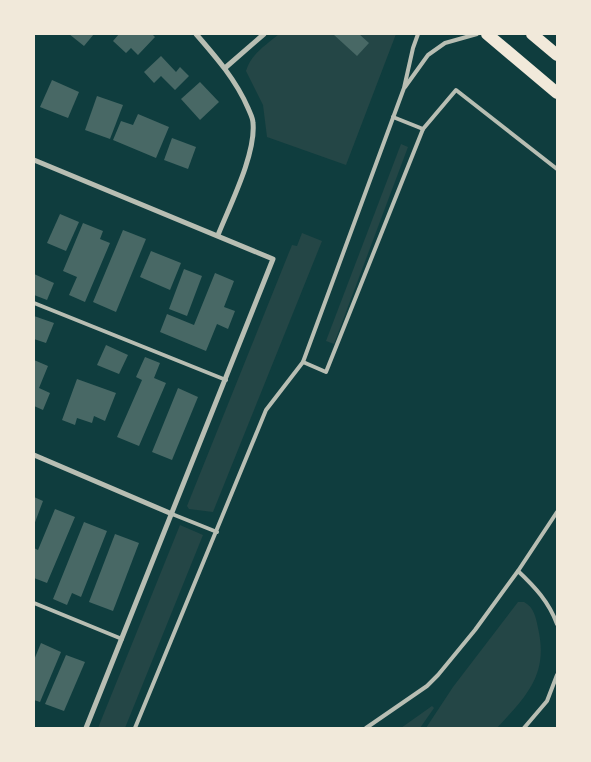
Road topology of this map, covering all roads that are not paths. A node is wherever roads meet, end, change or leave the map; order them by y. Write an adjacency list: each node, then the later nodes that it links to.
1 (196, 34): 8 (street)
2 (264, 34): 8 (street)
3 (418, 34): 9 (lane)
4 (477, 34): 9 (lane)
5 (487, 34): 10 (main road)
6 (532, 34): 7 (main road)
7 (557, 55)
8 (225, 68): 15 (street)
9 (404, 88): 11 (lane)
10 (557, 93)
11 (393, 117): 12 (lane); 17 (lane)
12 (423, 129): 14 (lane); 17 (lane)
13 (34, 160): 15 (street)
14 (557, 169)
15 (218, 235): 18 (street)
16 (34, 303): 18 (lane)
17 (304, 362): 22 (lane)
18 (226, 380): 21 (street)
19 (34, 455): 21 (street)
20 (557, 512): 23 (lane)
21 (172, 514): 22 (lane); 26 (street)
22 (217, 532): 29 (lane)
23 (518, 571): 25 (lane); 30 (lane)
24 (34, 603): 26 (lane)
25 (557, 624)
26 (122, 639): 28 (street)
27 (557, 675): 31 (lane)
28 (86, 728)
29 (135, 728)
30 (366, 728)
31 (524, 728)

